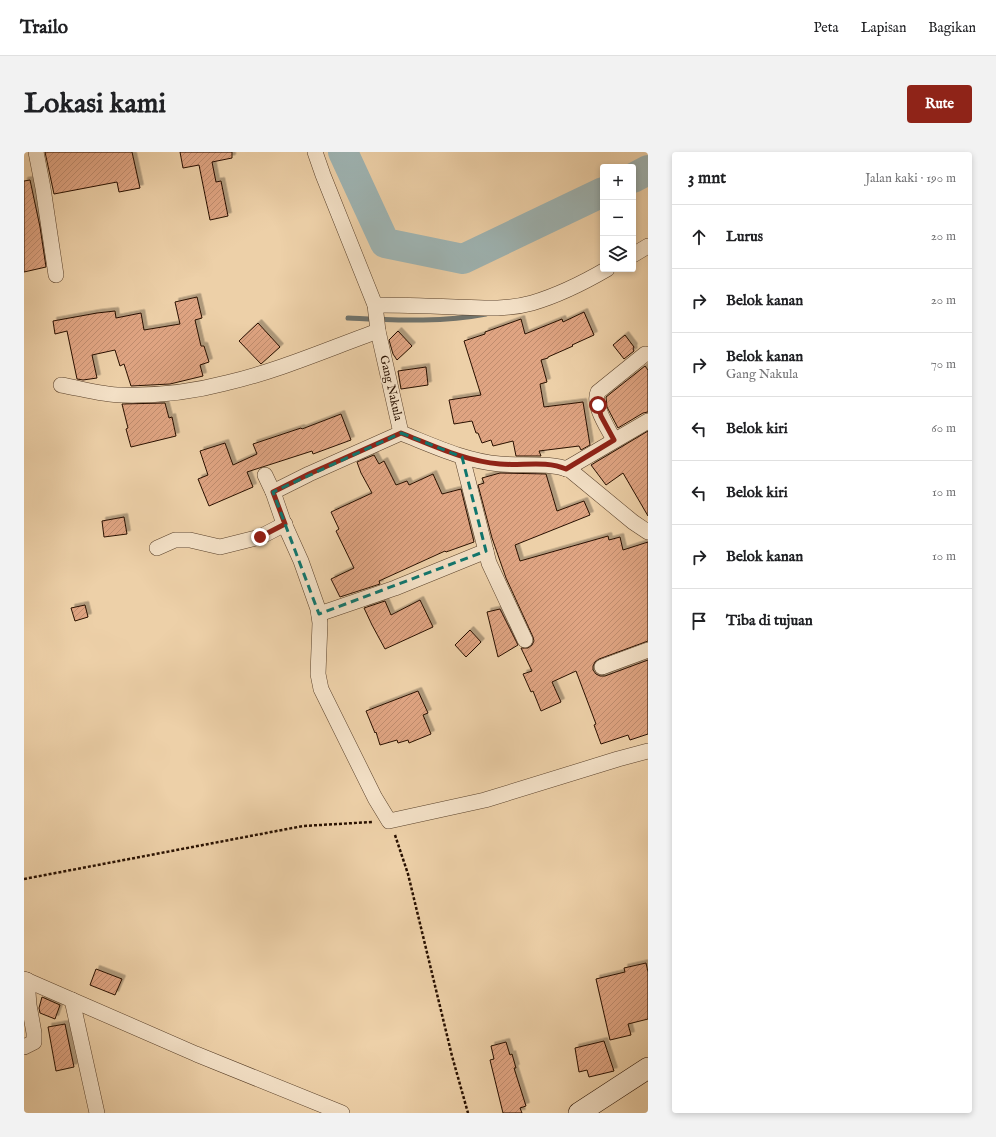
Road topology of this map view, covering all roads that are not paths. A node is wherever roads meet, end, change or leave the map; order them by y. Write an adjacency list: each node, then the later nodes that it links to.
1 (36, 152): 6 (street)
2 (315, 152): 7 (street, Gang Nakula)
3 (648, 246): 4 (street)
4 (636, 253)
5 (602, 272): 7 (street)
6 (56, 275)
7 (375, 307): 8 (street, Gang Nakula)
8 (378, 328): 10 (street); 12 (street, Gang Nakula)
9 (645, 354): 13 (street)
10 (61, 385)
11 (648, 421): 13 (street)
12 (401, 433): 14 (street, Gang Nakula); 17 (street)
13 (614, 440): 15 (street)
14 (462, 457): 15 (street, Gang Nakula); 21 (street)
15 (566, 469): 19 (street, Gang Nakula)
16 (265, 475): 17 (street)
17 (273, 492): 18 (street)
18 (285, 524): 20 (street); 22 (street)
19 (648, 532)
20 (157, 548)
21 (486, 551): 22 (street); 23 (street)
22 (319, 614): 26 (street)
23 (525, 640)
24 (648, 650): 25 (street)
25 (602, 667)
26 (648, 752)
27 (26, 980): 28 (street); 29 (street)
28 (72, 1000): 31 (street); 32 (street)
29 (24, 1047)
30 (648, 1068): 33 (main road)
31 (96, 1113)
32 (342, 1113)
33 (579, 1113)

